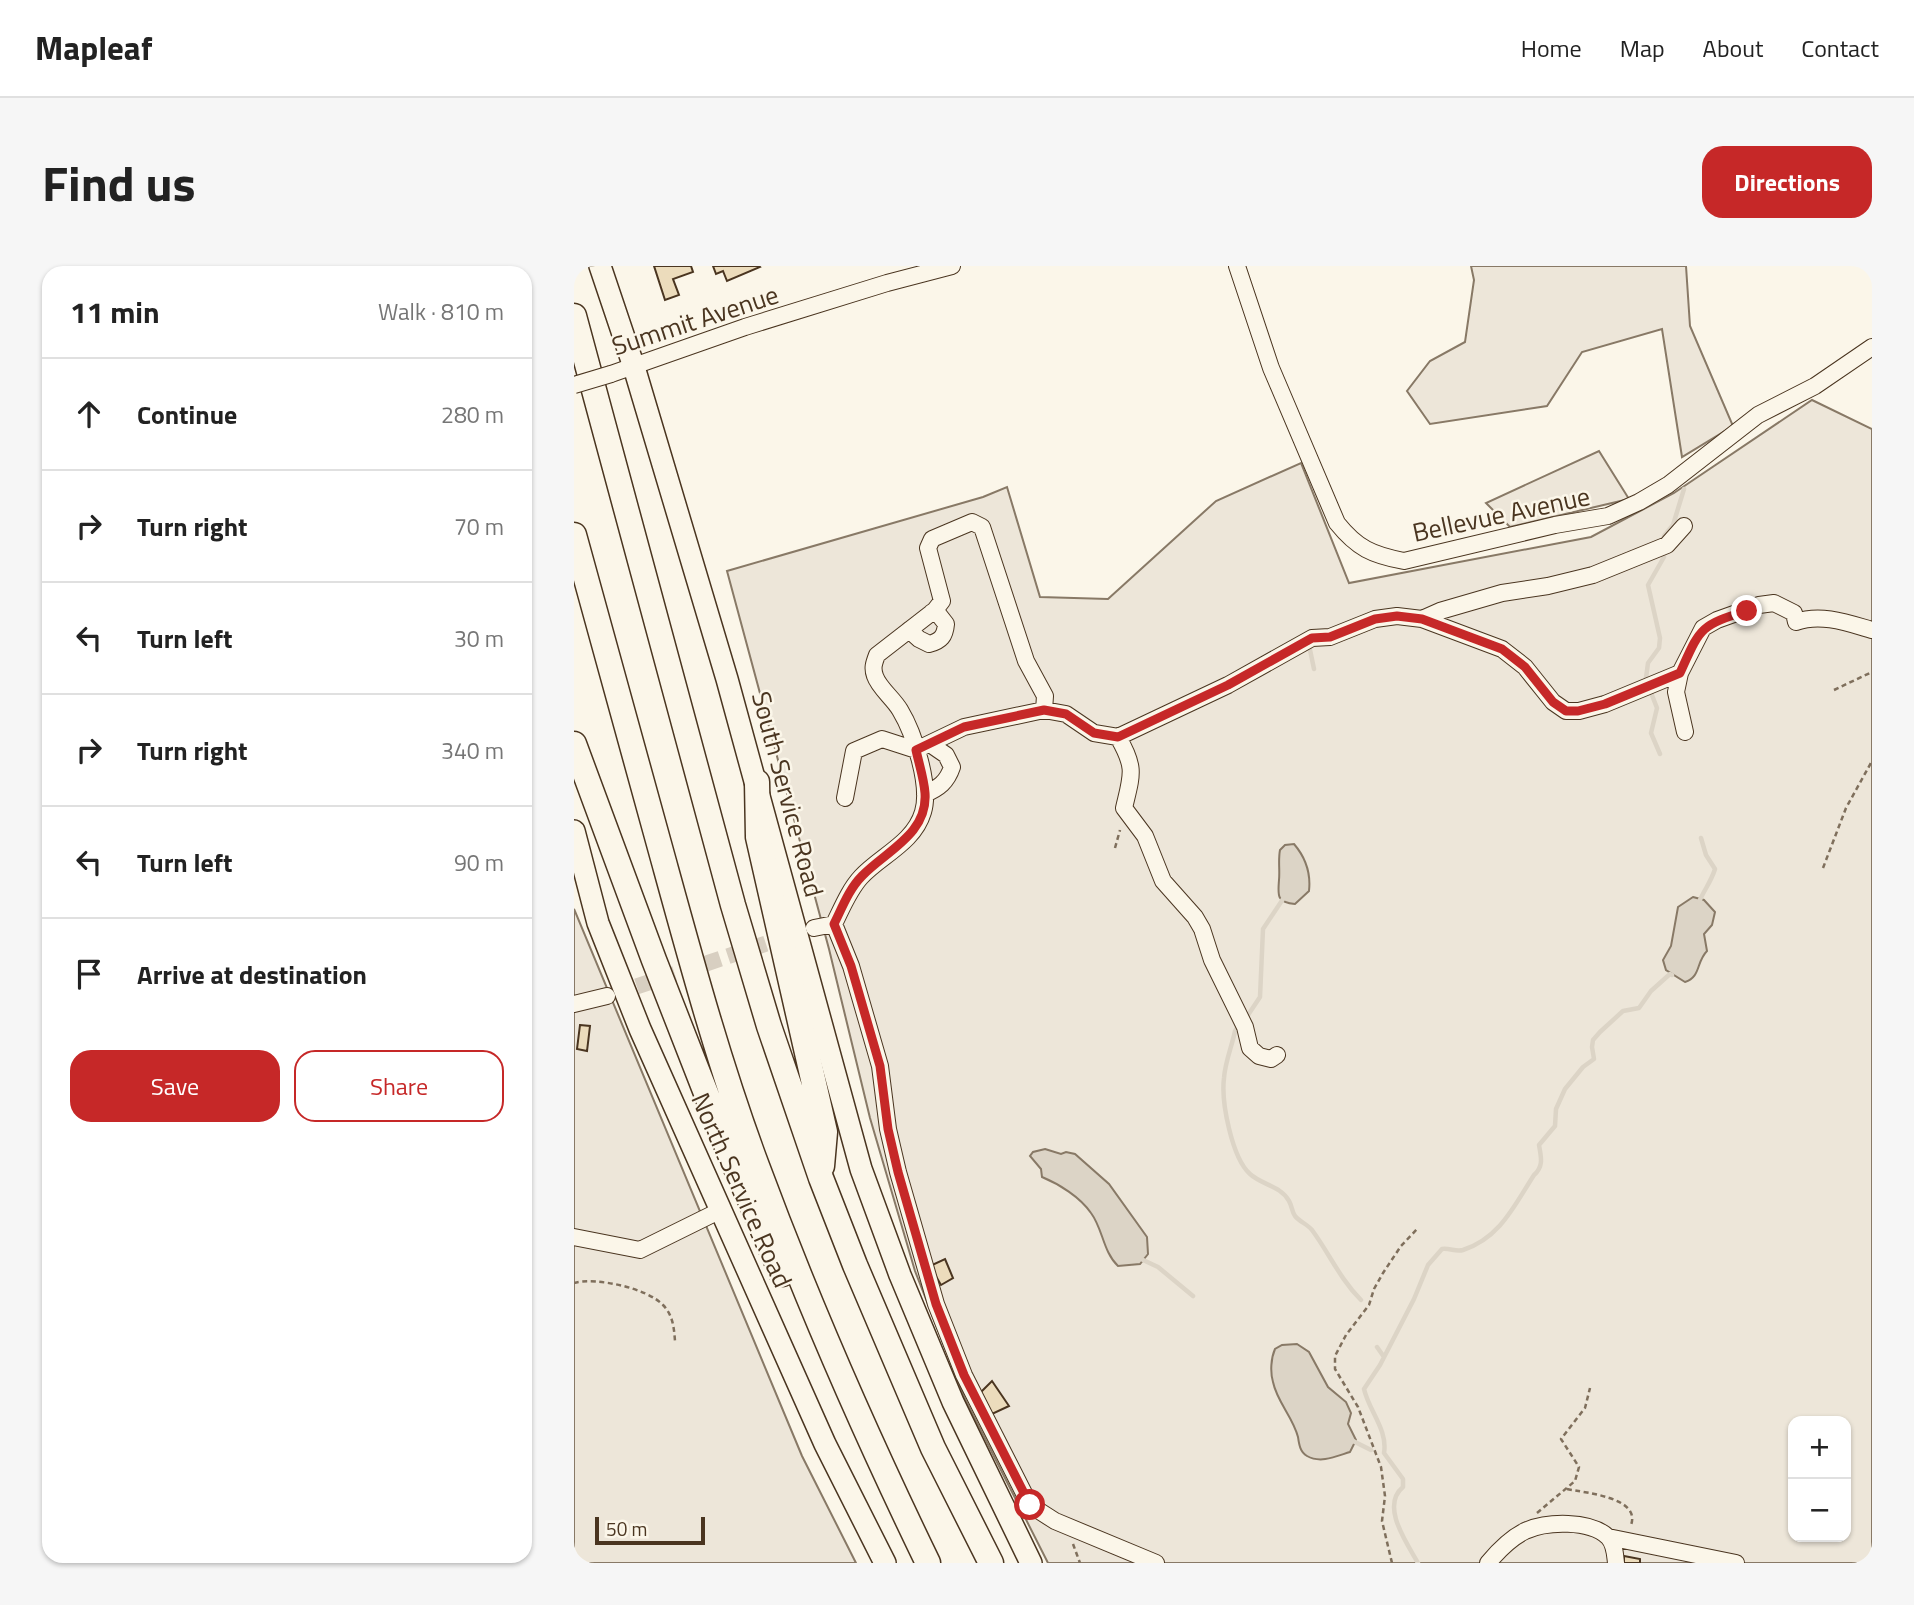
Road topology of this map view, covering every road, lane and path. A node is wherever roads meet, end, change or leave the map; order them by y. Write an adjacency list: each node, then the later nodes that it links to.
1 (600, 266): 6 (main road, South Service Road)
2 (952, 266): 6 (street, Summit Avenue)
3 (1237, 266): 5 (street, Bellevue Avenue)
4 (574, 316): 33 (highway)
5 (1872, 347)
6 (634, 367): 7 (street, Summit Avenue, bridge); 23 (main road, South Service Road)
7 (574, 385)
8 (1684, 526): 11 (street)
9 (574, 535): 40 (highway)
10 (932, 612): 12 (street); 12 (street); 17 (street)
11 (1422, 619): 15 (street); 19 (street)
12 (909, 630): 21 (street)
13 (1872, 630): 15 (street)
14 (1872, 672): 16 (path)
15 (1680, 673): 18 (street)
16 (1834, 690)
17 (1044, 710): 19 (street); 21 (street)
18 (1685, 732)
19 (1118, 737): 32 (street)
20 (574, 744): 40 (highway)
21 (923, 747): 24 (street); 24 (street); 25 (street)
22 (1872, 761): 27 (path)
23 (757, 782): 33 (highway); 47 (main road, South Service Road)
24 (925, 794): 28 (street)
25 (845, 798)
26 (574, 831): 34 (main road, North Service Road)
27 (1823, 868)
28 (834, 924): 29 (street); 48 (street)
29 (814, 928)
30 (607, 996): 31 (street)
31 (574, 1004)
32 (1277, 1055)
33 (821, 1178): 46 (highway)
34 (721, 1210): 36 (street); 44 (main road, North Service Road)
35 (1418, 1228): 49 (path)
36 (574, 1237)
37 (574, 1283): 38 (path)
38 (675, 1341)
39 (1590, 1388): 41 (path)
40 (887, 1477): 45 (highway)
41 (1565, 1489): 42 (path); 43 (path)
42 (1525, 1531): 43 (street); 50 (street)
43 (1616, 1539): 51 (street); 52 (street)
44 (885, 1563)
45 (928, 1563)
46 (991, 1563)
47 (1031, 1563)
48 (1156, 1563)
49 (1392, 1563)
50 (1488, 1563)
51 (1616, 1563)
52 (1736, 1563)

